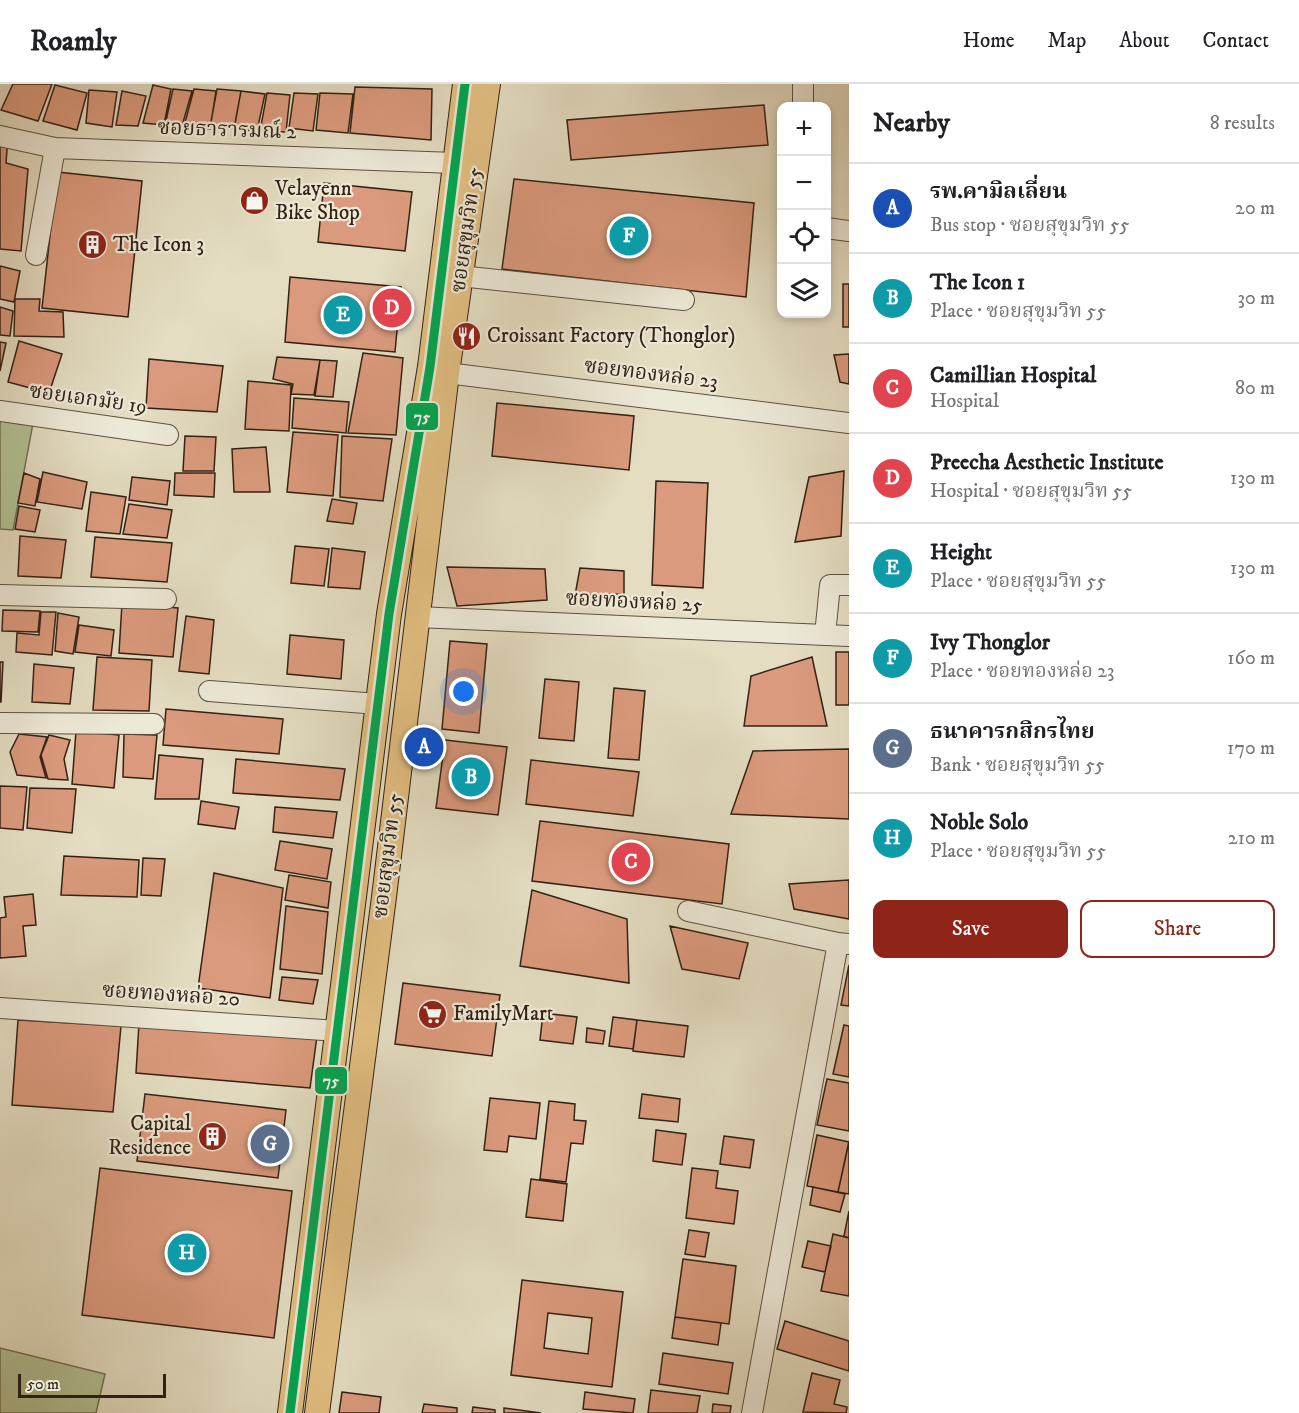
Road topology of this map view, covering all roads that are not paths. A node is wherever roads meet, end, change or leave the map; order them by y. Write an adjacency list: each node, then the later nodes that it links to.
1 (465, 84): 7 (main road, ซอยสุขุมวิท 55)
2 (488, 84): 7 (main road, ซอยสุขุมวิท 55)
3 (803, 84): 4 (street)
4 (803, 102)
5 (0, 136): 6 (street, ซอยธารารมณ์ 2)
6 (55, 148): 7 (street, ซอยธารารมณ์ 2); 10 (street)
7 (465, 164): 11 (main road, ซอยสุขุมวิท 55); 13 (main road, ซอยสุขุมวิท 55)
8 (831, 229): 9 (street)
9 (849, 231)
10 (36, 255)
11 (460, 276): 12 (street); 13 (main road, ซอยสุขุมวิท 55)
12 (684, 300)
13 (438, 370): 15 (street, ซอยทองหล่อ 23); 20 (main road, ซอยสุขุมวิท 55); 21 (main road, ซอยสุขุมวิท 55)
14 (0, 411): 16 (street, ซอยเอกมัย 19)
15 (849, 423)
16 (168, 435)
17 (849, 585): 22 (street)
18 (0, 595): 19 (street)
19 (166, 599)
20 (389, 614): 21 (main road); 25 (main road, ซอยสุขุมวิท 55)
21 (417, 617): 22 (street, ซอยทองหล่อ 25); 29 (main road, ซอยสุขุมวิท 55)
22 (825, 635): 23 (street, ซอยทองหล่อ 25)
23 (849, 636)
24 (209, 691): 25 (street)
25 (378, 704): 28 (main road, ซอยสุขุมวิท 55)
26 (0, 723): 27 (street)
27 (154, 724)
28 (359, 866): 29 (main road); 30 (main road, ซอยสุขุมวิท 55)
29 (387, 871): 31 (main road, ซอยสุขุมวิท 55)
30 (356, 893): 31 (main road); 35 (main road, ซอยสุขุมวิท 55)
31 (384, 897): 37 (main road, ซอยสุขุมวิท 55)
32 (688, 911): 33 (street)
33 (844, 943): 38 (street)
34 (0, 1008): 35 (street, ซอยทองหล่อ 20)
35 (338, 1030): 36 (main road, ซอยสุขุมวิท 55)
36 (290, 1413)
37 (317, 1413)
38 (752, 1413)

